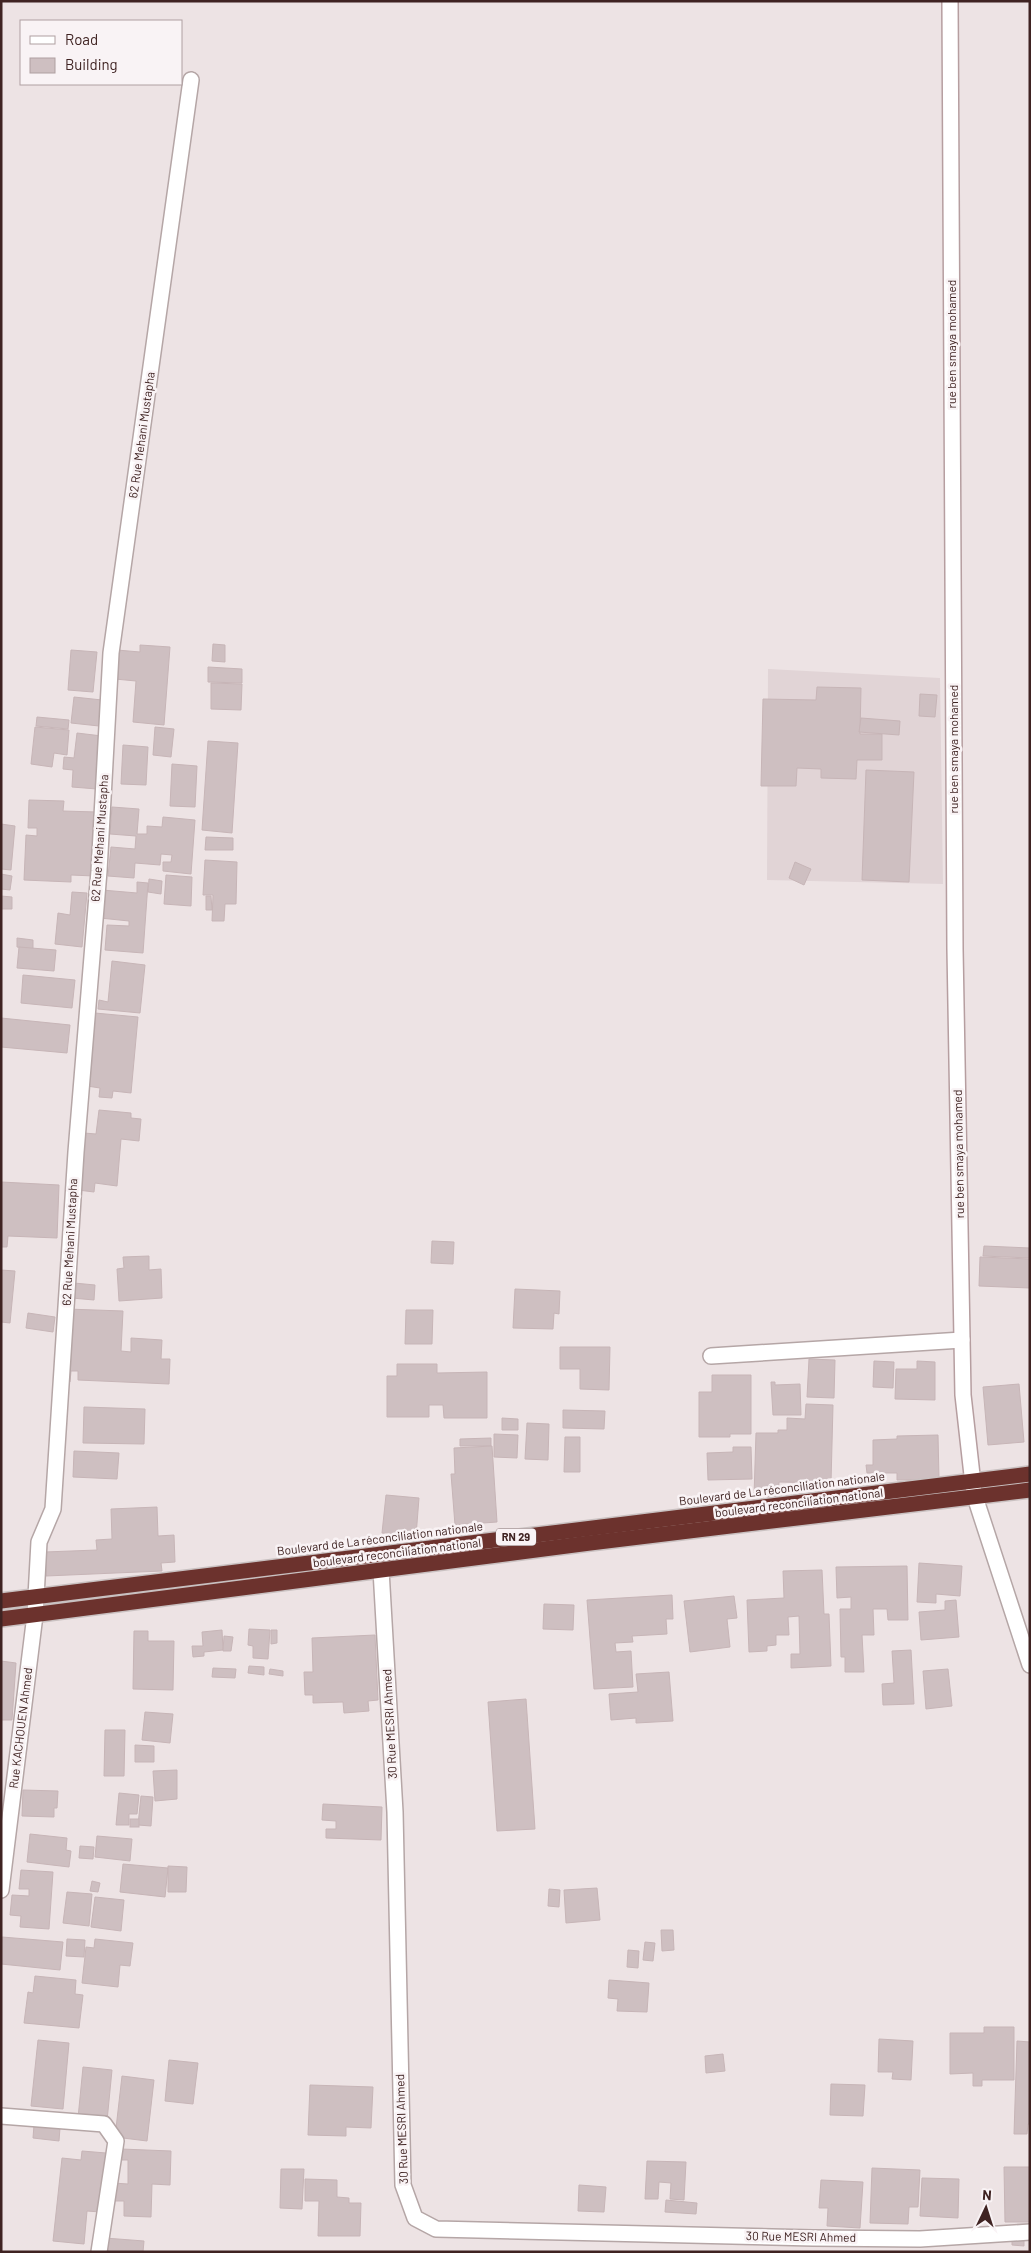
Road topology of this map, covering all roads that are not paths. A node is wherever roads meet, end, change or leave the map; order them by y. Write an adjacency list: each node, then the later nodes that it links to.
1 (950, 1): 3 (street, rue ben smaya mohamed)
2 (191, 80): 10 (street, 62 Rue Mehani Mustapha)
3 (962, 1340): 4 (street); 6 (street, rue ben smaya mohamed)
4 (711, 1356)
5 (1030, 1474): 6 (highway, Boulevard de La réconciliation nationale / RN 29)
6 (972, 1481): 8 (street, rue ben smaya mohamed); 10 (highway, Boulevard de La réconciliation nationale / RN 29)
7 (1030, 1490): 8 (highway, RN 29)
8 (975, 1497): 9 (highway, boulevard reconciliation national / RN 29); 14 (street, rue ben smaya mohamed)
9 (381, 1570): 12 (highway, boulevard reconciliation national / RN 29); 18 (street, 30 Rue MESRI Ahmed)
10 (35, 1596): 11 (highway, Boulevard de La réconciliation nationale / RN 29); 12 (street, Rue KACHOUEN Ahmed)
11 (1, 1600)
12 (35, 1615): 13 (highway, boulevard reconciliation national / RN 29); 15 (street, Rue KACHOUEN Ahmed)
13 (1, 1619)
14 (1030, 1665)
15 (1, 1890)
16 (1, 2116): 19 (street)
17 (1030, 2232): 18 (street, 30 Rue MESRI Ahmed)
18 (813, 2245)
19 (99, 2252)

